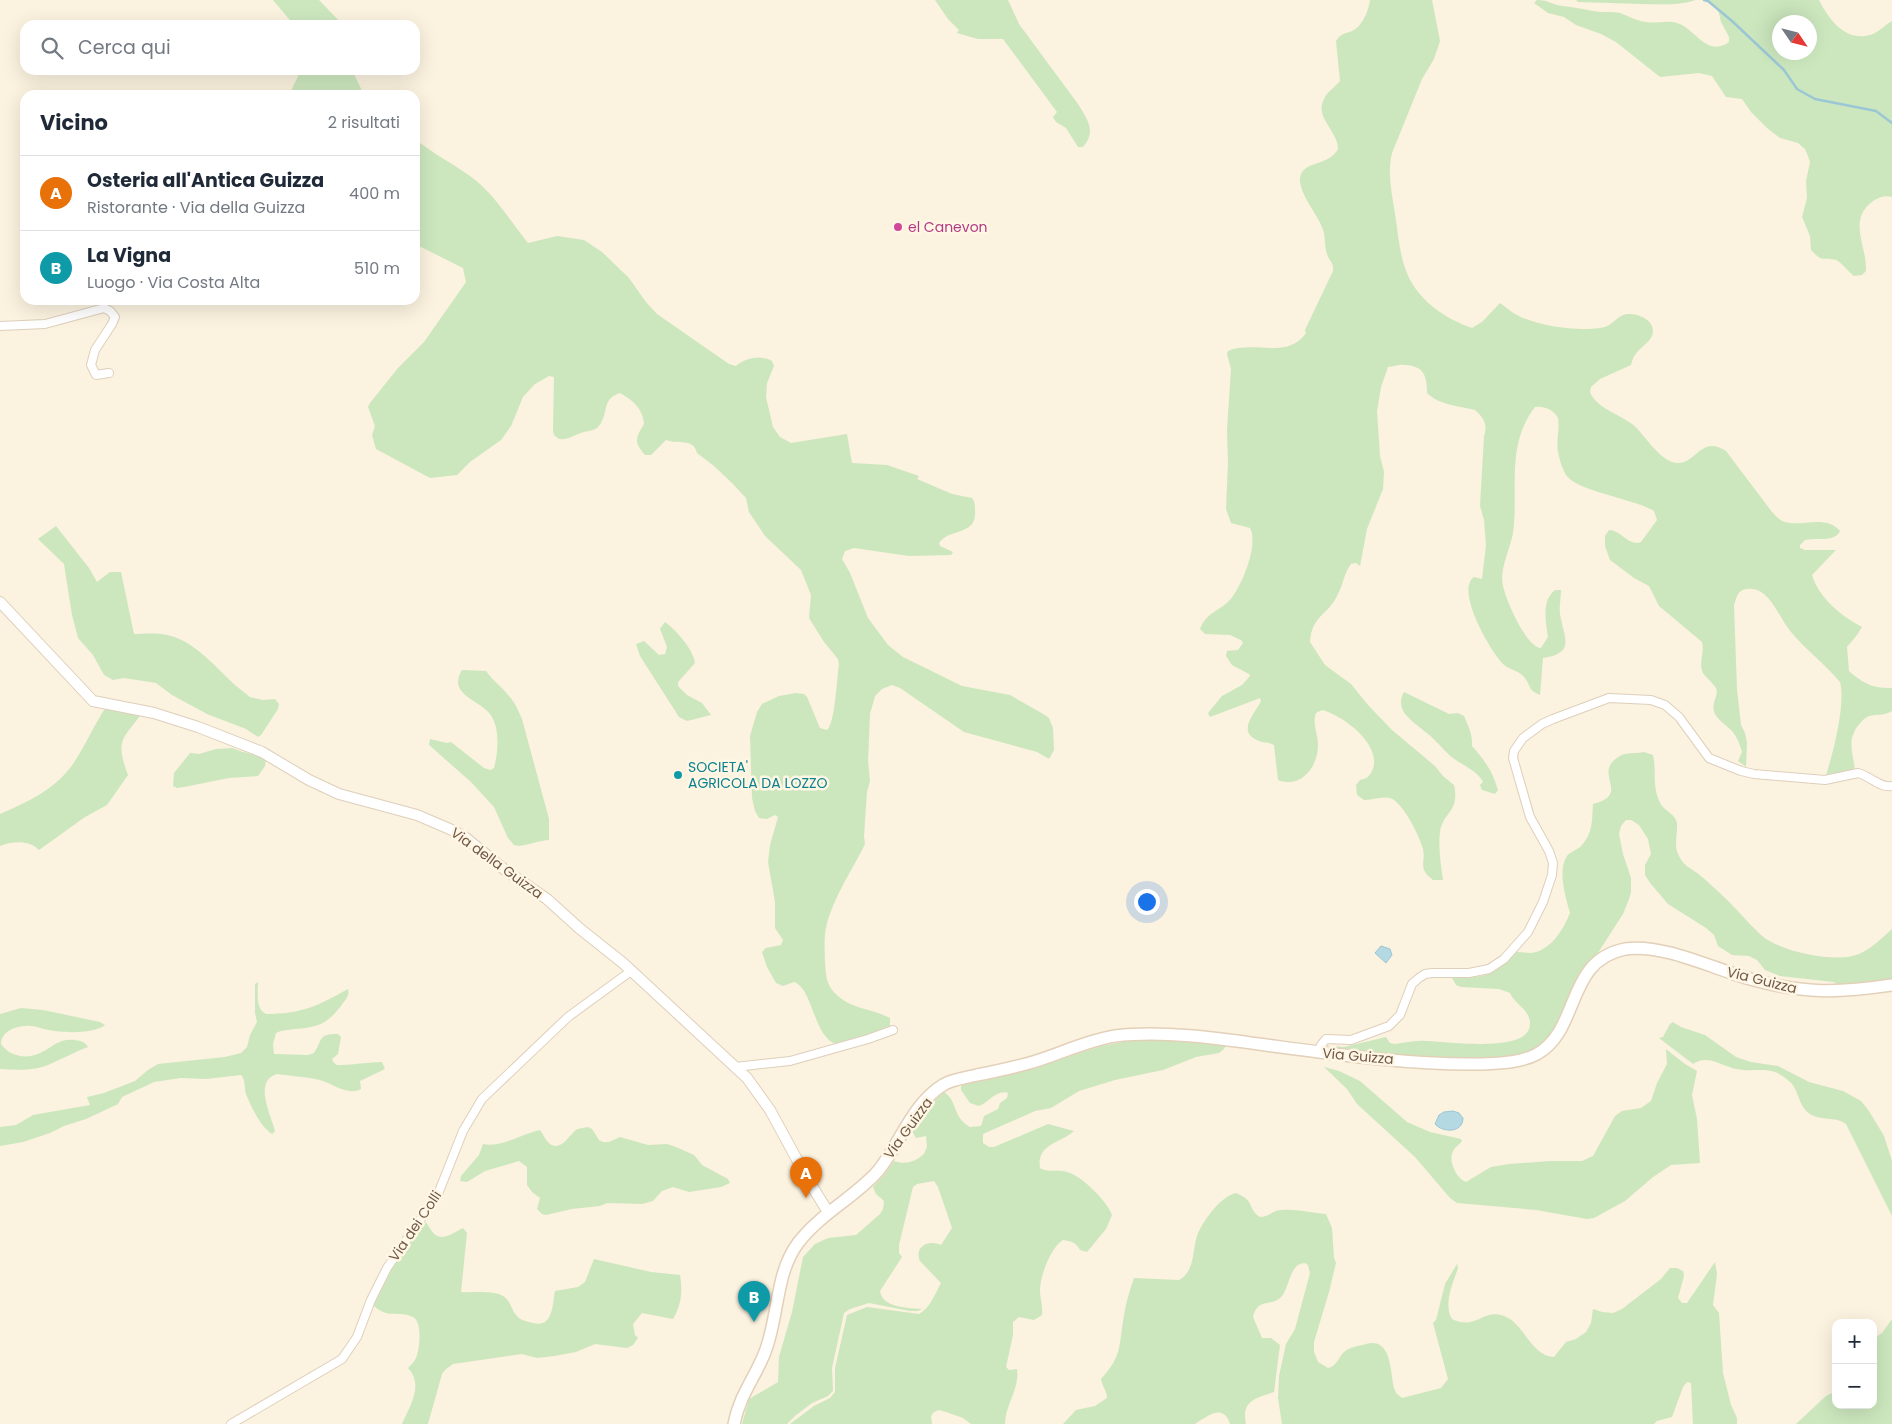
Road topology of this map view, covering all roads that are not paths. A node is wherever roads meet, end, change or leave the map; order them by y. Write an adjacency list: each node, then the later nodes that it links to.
1 (0, 326): 2 (street)
2 (109, 374)
3 (0, 602): 5 (street, Via della Guizza)
4 (1892, 786): 8 (street)
5 (631, 971): 9 (street, Via della Guizza); 11 (street, Via dei Colli)
6 (1892, 985): 8 (main road, Via Guizza)
7 (893, 1030): 9 (street)
8 (1318, 1052): 10 (main road, Via Guizza)
9 (735, 1067): 10 (street, Via della Guizza)
10 (828, 1212): 12 (main road, Via Guizza)
11 (231, 1424)
12 (734, 1424)

